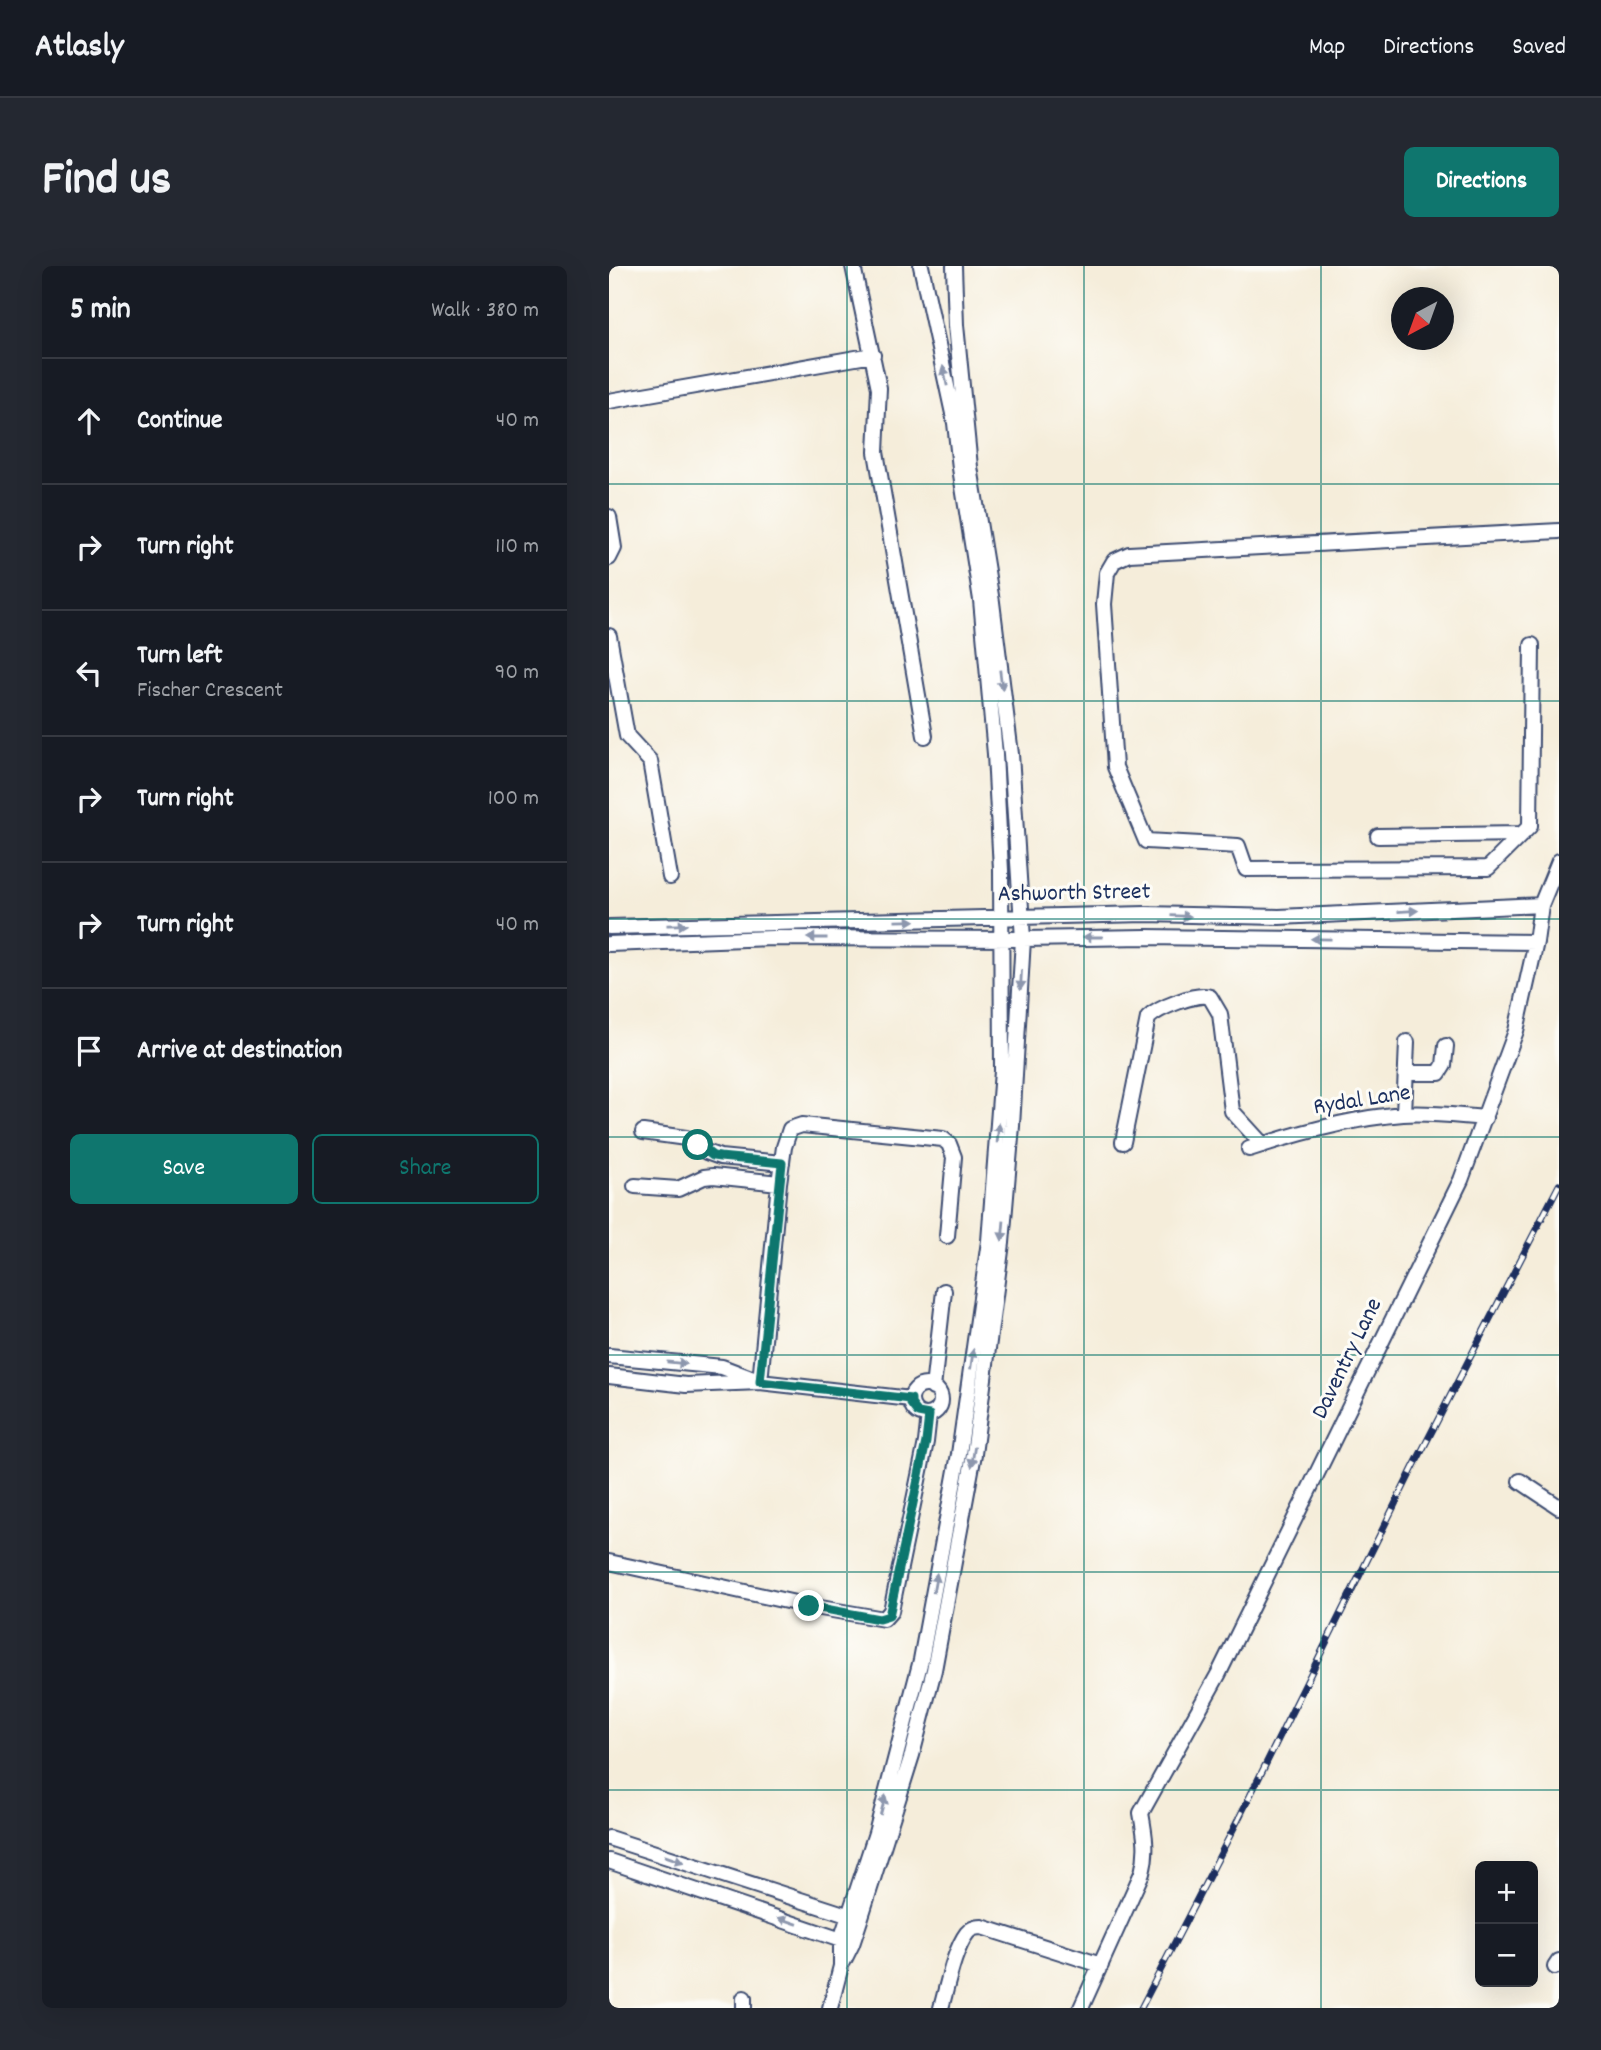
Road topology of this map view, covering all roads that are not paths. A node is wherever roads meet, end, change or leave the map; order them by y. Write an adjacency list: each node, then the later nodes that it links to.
1 (853, 266): 4 (street)
2 (921, 266): 6 (street, one-way to 2)
3 (954, 266): 6 (street)
4 (873, 355): 5 (street); 12 (street)
5 (609, 401)
6 (965, 468): 18 (street, one-way to 18); 19 (street)
7 (609, 517): 9 (street)
8 (1559, 531): 13 (street)
9 (609, 558)
10 (609, 636): 16 (street)
11 (1532, 645): 13 (street)
12 (925, 736)
13 (1522, 834): 14 (street)
14 (1378, 836)
15 (1559, 861): 17 (street, Daventry Lane)
16 (670, 877)
17 (1541, 905): 18 (street, Ashworth Street, one-way to 17); 23 (street, Daventry Lane)
18 (1022, 918): 19 (street, Ashworth Street); 22 (street)
19 (1000, 919): 20 (street, Ashworth Street, one-way to 19); 21 (street)
20 (609, 927)
21 (1002, 939): 22 (street, Ashworth Street); 24 (street, Ashworth Street, one-way to 24); 48 (street, one-way to 21)
22 (1023, 939): 23 (street, Ashworth Street, one-way to 22); 48 (street, one-way to 48)
23 (1536, 942): 29 (street, Daventry Lane)
24 (609, 943)
25 (1407, 1042): 27 (street)
26 (1446, 1046): 27 (street)
27 (1406, 1073): 28 (street)
28 (1404, 1114): 29 (street, Rydal Lane); 31 (street, Rydal Lane)
29 (1485, 1118): 50 (street, Daventry Lane)
30 (643, 1132): 32 (street)
31 (1123, 1142)
32 (782, 1163): 33 (street); 35 (street)
33 (779, 1183): 34 (street); 39 (street)
34 (635, 1186)
35 (947, 1236)
36 (944, 1290): 40 (street)
37 (609, 1356): 39 (street, one-way to 39)
38 (609, 1376): 39 (street)
39 (760, 1382): 41 (street)
40 (933, 1388): 41 (street); 42 (street)
41 (911, 1399): 42 (street)
42 (929, 1415): 45 (street)
43 (1520, 1481): 44 (street)
44 (1559, 1507)
45 (609, 1562)
46 (609, 1838): 48 (street, one-way to 48)
47 (609, 1861): 49 (street, one-way to 47)
48 (854, 1918): 49 (street)
49 (846, 1942): 51 (street)
50 (1101, 1965): 52 (street); 53 (street)
51 (830, 2008)
52 (941, 2008)
53 (1081, 2008)

